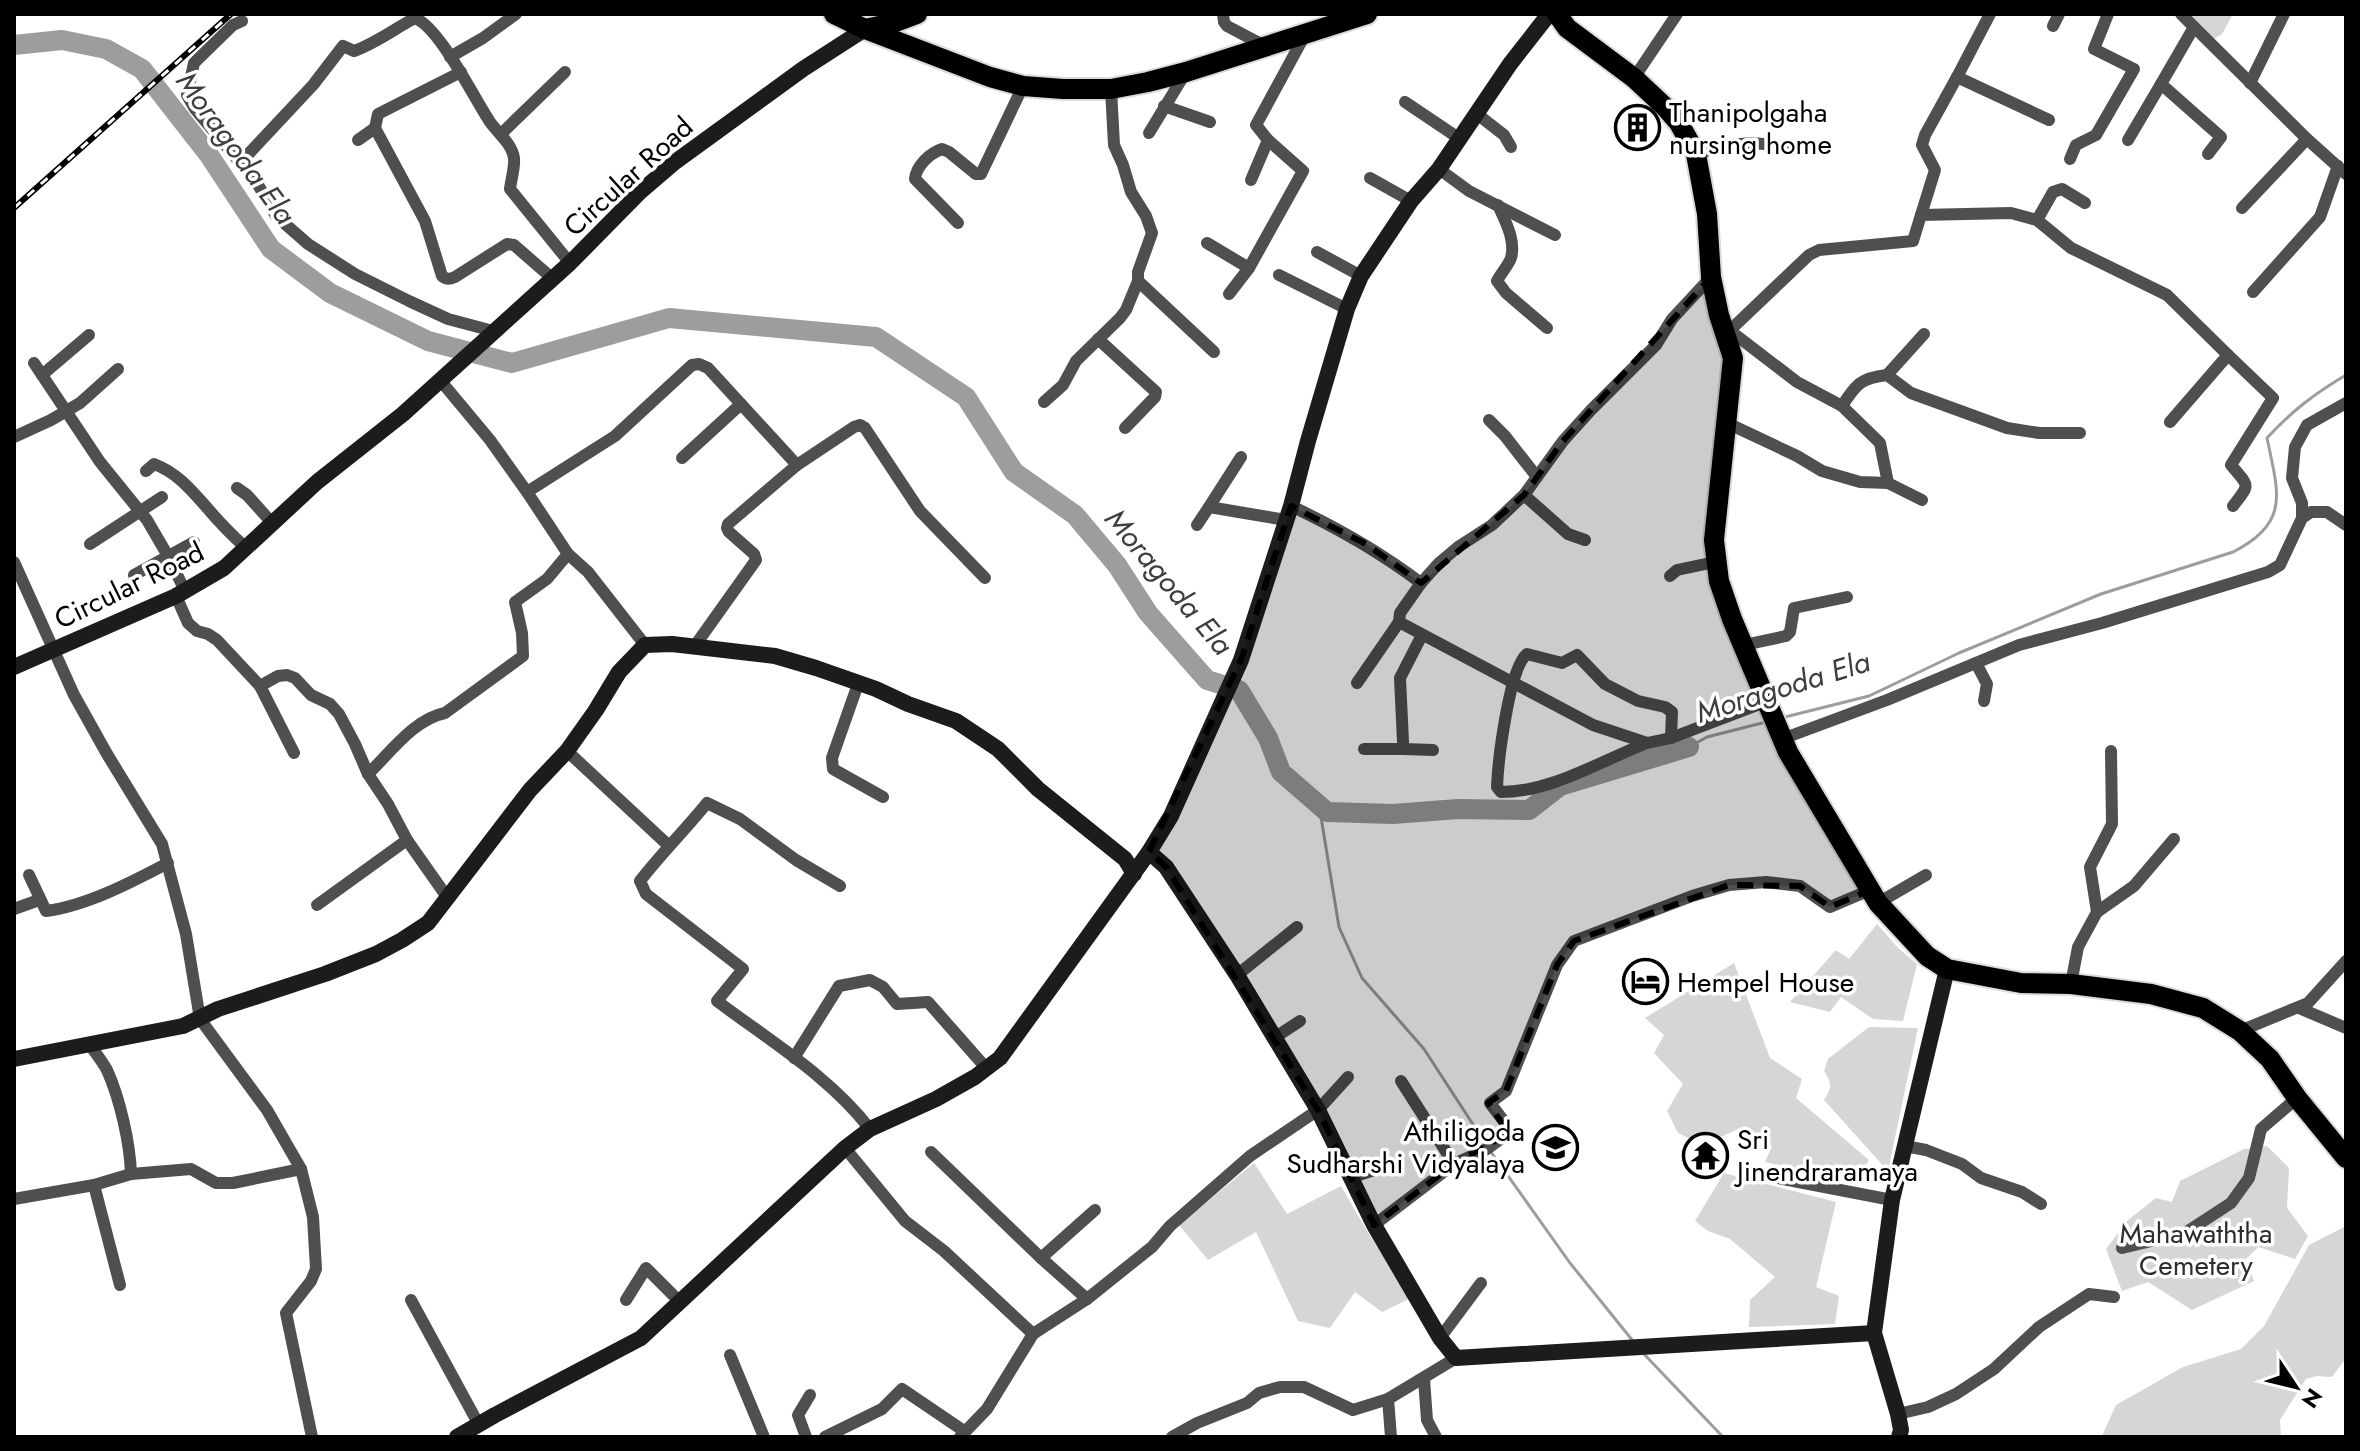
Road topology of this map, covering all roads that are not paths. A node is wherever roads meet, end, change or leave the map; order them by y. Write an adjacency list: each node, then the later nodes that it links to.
1 (516, 14): 18 (street)
2 (917, 14): 15 (main road)
3 (1223, 14): 17 (street)
4 (1367, 14): 16 (main road)
5 (1549, 14): 30 (street)
6 (1557, 14): 23 (main road)
7 (1677, 14): 23 (street)
8 (1990, 14): 22 (street)
9 (2108, 14): 45 (street)
10 (2181, 14): 14 (street)
11 (2284, 14): 24 (street)
12 (840, 15): 15 (main road)
13 (242, 21): 46 (street)
14 (2194, 27): 24 (street); 25 (street)
15 (865, 29): 26 (main road); 61 (street, Circular Road)
16 (1306, 33): 17 (main road); 39 (street)
17 (1265, 46): 21 (main road)
18 (450, 57): 19 (street); 46 (street)
19 (461, 72): 33 (street); 35 (street)
20 (565, 72): 35 (street)
21 (1186, 72): 27 (main road); 29 (street)
22 (1957, 77): 31 (street); 55 (street)
23 (1634, 78): 43 (main road)
24 (2250, 83): 37 (street)
25 (2161, 84): 40 (street); 44 (street)
26 (1023, 86): 27 (main road); 57 (street)
27 (1111, 89): 67 (street)
28 (1405, 102): 36 (street)
29 (1164, 106): 32 (street); 34 (street)
30 (1477, 114): 36 (street); 41 (street)
31 (2049, 120)
32 (1210, 122)
33 (375, 128): 38 (street); 66 (street)
34 (1149, 133)
35 (501, 134): 61 (street)
36 (1460, 139): 47 (street)
37 (2307, 139): 48 (street); 54 (street)
38 (358, 140)
39 (1268, 140): 50 (street); 62 (street)
40 (2128, 140)
41 (1511, 147)
42 (1796, 150): 43 (street)
43 (1696, 154): 65 (main road)
44 (2208, 154)
45 (2070, 159)
46 (240, 163): 72 (street)
47 (1439, 169): 51 (street); 53 (street)
48 (2342, 170): 68 (street)
49 (1370, 178): 51 (street)
50 (1251, 180)
51 (1411, 201): 64 (street)
52 (2085, 203): 56 (street)
53 (1498, 205): 58 (street); 71 (street)
54 (2242, 208)
55 (1921, 215): 56 (street); 73 (street)
56 (2037, 220): 78 (street)
57 (958, 223)
58 (1555, 235)
59 (1207, 243): 62 (street)
60 (1317, 252): 64 (street)
61 (570, 263): 66 (street, Circular Road)
62 (1249, 268): 69 (street)
63 (1279, 275): 70 (street)
64 (1361, 276): 70 (street)
65 (1711, 277): 73 (main road); 99 (street)
66 (553, 279): 72 (street, Circular Road)
67 (1138, 281): 76 (street); 77 (street)
68 (2253, 292)
69 (1229, 294)
70 (1347, 309): 109 (street)
71 (1547, 328)
72 (495, 329): 83 (street, Circular Road)
73 (1726, 334): 87 (street); 91 (main road)
74 (1924, 334): 82 (street)
75 (89, 335): 81 (street)
76 (1098, 339): 84 (street); 92 (street)
77 (1214, 352)
78 (2228, 355): 90 (street); 106 (street)
79 (34, 363): 81 (street)
80 (118, 369): 88 (street)
81 (43, 374): 88 (street)
82 (1887, 375): 87 (street); 93 (street)
83 (440, 380): 102 (street); 111 (street, Circular Road)
84 (1044, 402)
85 (2346, 403): 110 (street)
86 (741, 404): 96 (street); 97 (street); 102 (street)
87 (1842, 406): 100 (street)
88 (66, 411): 94 (street); 108 (street)
89 (1489, 420): 99 (street)
90 (2170, 422)
91 (1727, 423): 100 (street); 121 (main road)
92 (1125, 428)
93 (2080, 433)
94 (14, 437)
95 (1241, 457): 107 (street)
96 (682, 458)
97 (797, 465): 124 (street); 132 (street)
98 (146, 471): 117 (street)
99 (1537, 477): 103 (street)
100 (1888, 483): 105 (street)
101 (237, 488): 111 (street)
102 (527, 492): 118 (street)
103 (1524, 495): 114 (street); 125 (street)
104 (162, 497): 108 (street)
105 (1922, 500)
106 (2233, 506)
107 (1209, 507): 109 (street); 112 (street)
108 (141, 511): 116 (street); 119 (street)
109 (1289, 513): 125 (street); 156 (street)
110 (2302, 518): 113 (street); 134 (street)
111 (273, 524): 117 (street, Circular Road)
112 (1197, 525)
113 (2346, 525)
114 (1585, 540)
115 (194, 542): 119 (street)
116 (90, 544)
117 (246, 548): 126 (street, Circular Road)
118 (568, 554): 130 (street); 151 (street)
119 (168, 556): 122 (street); 126 (street)
120 (14, 562): 133 (street)
121 (1715, 562): 123 (street); 131 (main road)
122 (134, 575)
123 (1670, 576)
124 (985, 578)
125 (1421, 583): 128 (street)
126 (180, 593): 133 (street, Circular Road); 139 (street)
127 (1847, 597): 131 (street)
128 (1399, 622): 129 (street); 136 (street)
129 (1422, 635): 137 (street); 146 (street)
130 (645, 645): 132 (street); 148 (street)
131 (1744, 645): 141 (main road)
132 (694, 647): 138 (street)
133 (53, 651): 135 (street, Circular Road); 157 (street)
134 (1976, 663): 140 (street); 142 (street)
135 (14, 667)
136 (1357, 683)
137 (1513, 683): 143 (street); 144 (street); 144 (street)
138 (858, 684): 152 (street); 158 (street)
139 (260, 686): 150 (street); 151 (street)
140 (1984, 701)
141 (1769, 704): 142 (main road); 143 (street)
142 (1781, 736): 162 (main road)
143 (1671, 738): 144 (street)
144 (1647, 743)
145 (1364, 749): 146 (street)
146 (1404, 749): 147 (street)
147 (1433, 750)
148 (567, 751): 155 (street); 163 (street)
149 (2111, 751): 167 (street)
150 (294, 753)
151 (368, 774): 154 (street)
152 (883, 797)
153 (2174, 839): 167 (street)
154 (407, 840): 163 (street); 165 (street)
155 (668, 845): 161 (street); 180 (street)
156 (1149, 852): 158 (street); 171 (street)
157 (168, 863): 164 (street); 174 (street)
158 (1134, 874): 182 (street)
159 (29, 875): 164 (street)
160 (1926, 875): 162 (street)
161 (840, 886)
162 (1874, 896): 170 (main road); 192 (street)
163 (447, 897): 174 (street)
164 (39, 900): 166 (street)
165 (317, 905)
166 (14, 909)
167 (2097, 912): 172 (street)
168 (1297, 927): 171 (street)
169 (2346, 961): 173 (street)
170 (1947, 969): 172 (main road); 188 (street)
171 (1237, 975): 178 (street)
172 (2071, 984): 177 (main road)
173 (2299, 1008): 176 (street); 177 (street)
174 (200, 1019): 179 (street); 194 (street)
175 (1300, 1021): 178 (street)
176 (2346, 1028)
177 (2240, 1031): 185 (main road)
178 (1274, 1038): 186 (street)
179 (89, 1044): 181 (street); 195 (street)
180 (794, 1058): 182 (street); 187 (street)
181 (14, 1059)
182 (987, 1069): 187 (street)
183 (1348, 1077): 186 (street)
184 (1401, 1081): 192 (street)
185 (2297, 1098): 191 (main road); 204 (street)
186 (1318, 1110): 197 (street); 209 (street)
187 (870, 1129): 189 (street)
188 (1905, 1146): 200 (street); 201 (street)
189 (845, 1148): 212 (street); 214 (street)
190 (931, 1152): 205 (street)
191 (2346, 1158)
192 (1454, 1164): 203 (street)
193 (1389, 1165): 197 (street)
194 (301, 1169): 195 (street); 224 (street)
195 (131, 1174): 198 (street)
196 (1757, 1174): 200 (street)
197 (1350, 1178): 203 (street)
198 (94, 1185): 199 (street); 207 (street)
199 (14, 1199)
200 (1892, 1200): 213 (street)
201 (2041, 1204)
202 (1095, 1210): 205 (street)
203 (1374, 1225): 215 (street)
204 (2122, 1248)
205 (1041, 1258): 209 (street)
206 (1481, 1283): 215 (street)
207 (120, 1285)
208 (2114, 1297): 221 (street)
209 (1087, 1299): 214 (street)
210 (411, 1300): 222 (street)
211 (626, 1300): 212 (street)
212 (681, 1303): 222 (street)
213 (1874, 1333): 217 (street); 221 (street)
214 (1033, 1334): 223 (street)
215 (1440, 1338): 217 (street)
216 (730, 1355): 226 (street)
217 (1456, 1358): 218 (street)
218 (1424, 1379): 220 (street); 231 (street)
219 (810, 1395): 227 (street)
220 (1388, 1399): 229 (street); 230 (street)
221 (1898, 1414): 232 (street)
222 (479, 1425): 225 (street)
223 (962, 1434): 228 (street)
224 (312, 1437)
225 (457, 1437)
226 (764, 1437)
227 (806, 1437)
228 (825, 1437)
229 (1172, 1437)
230 (1391, 1437)
231 (1436, 1437)
232 (1899, 1437)

